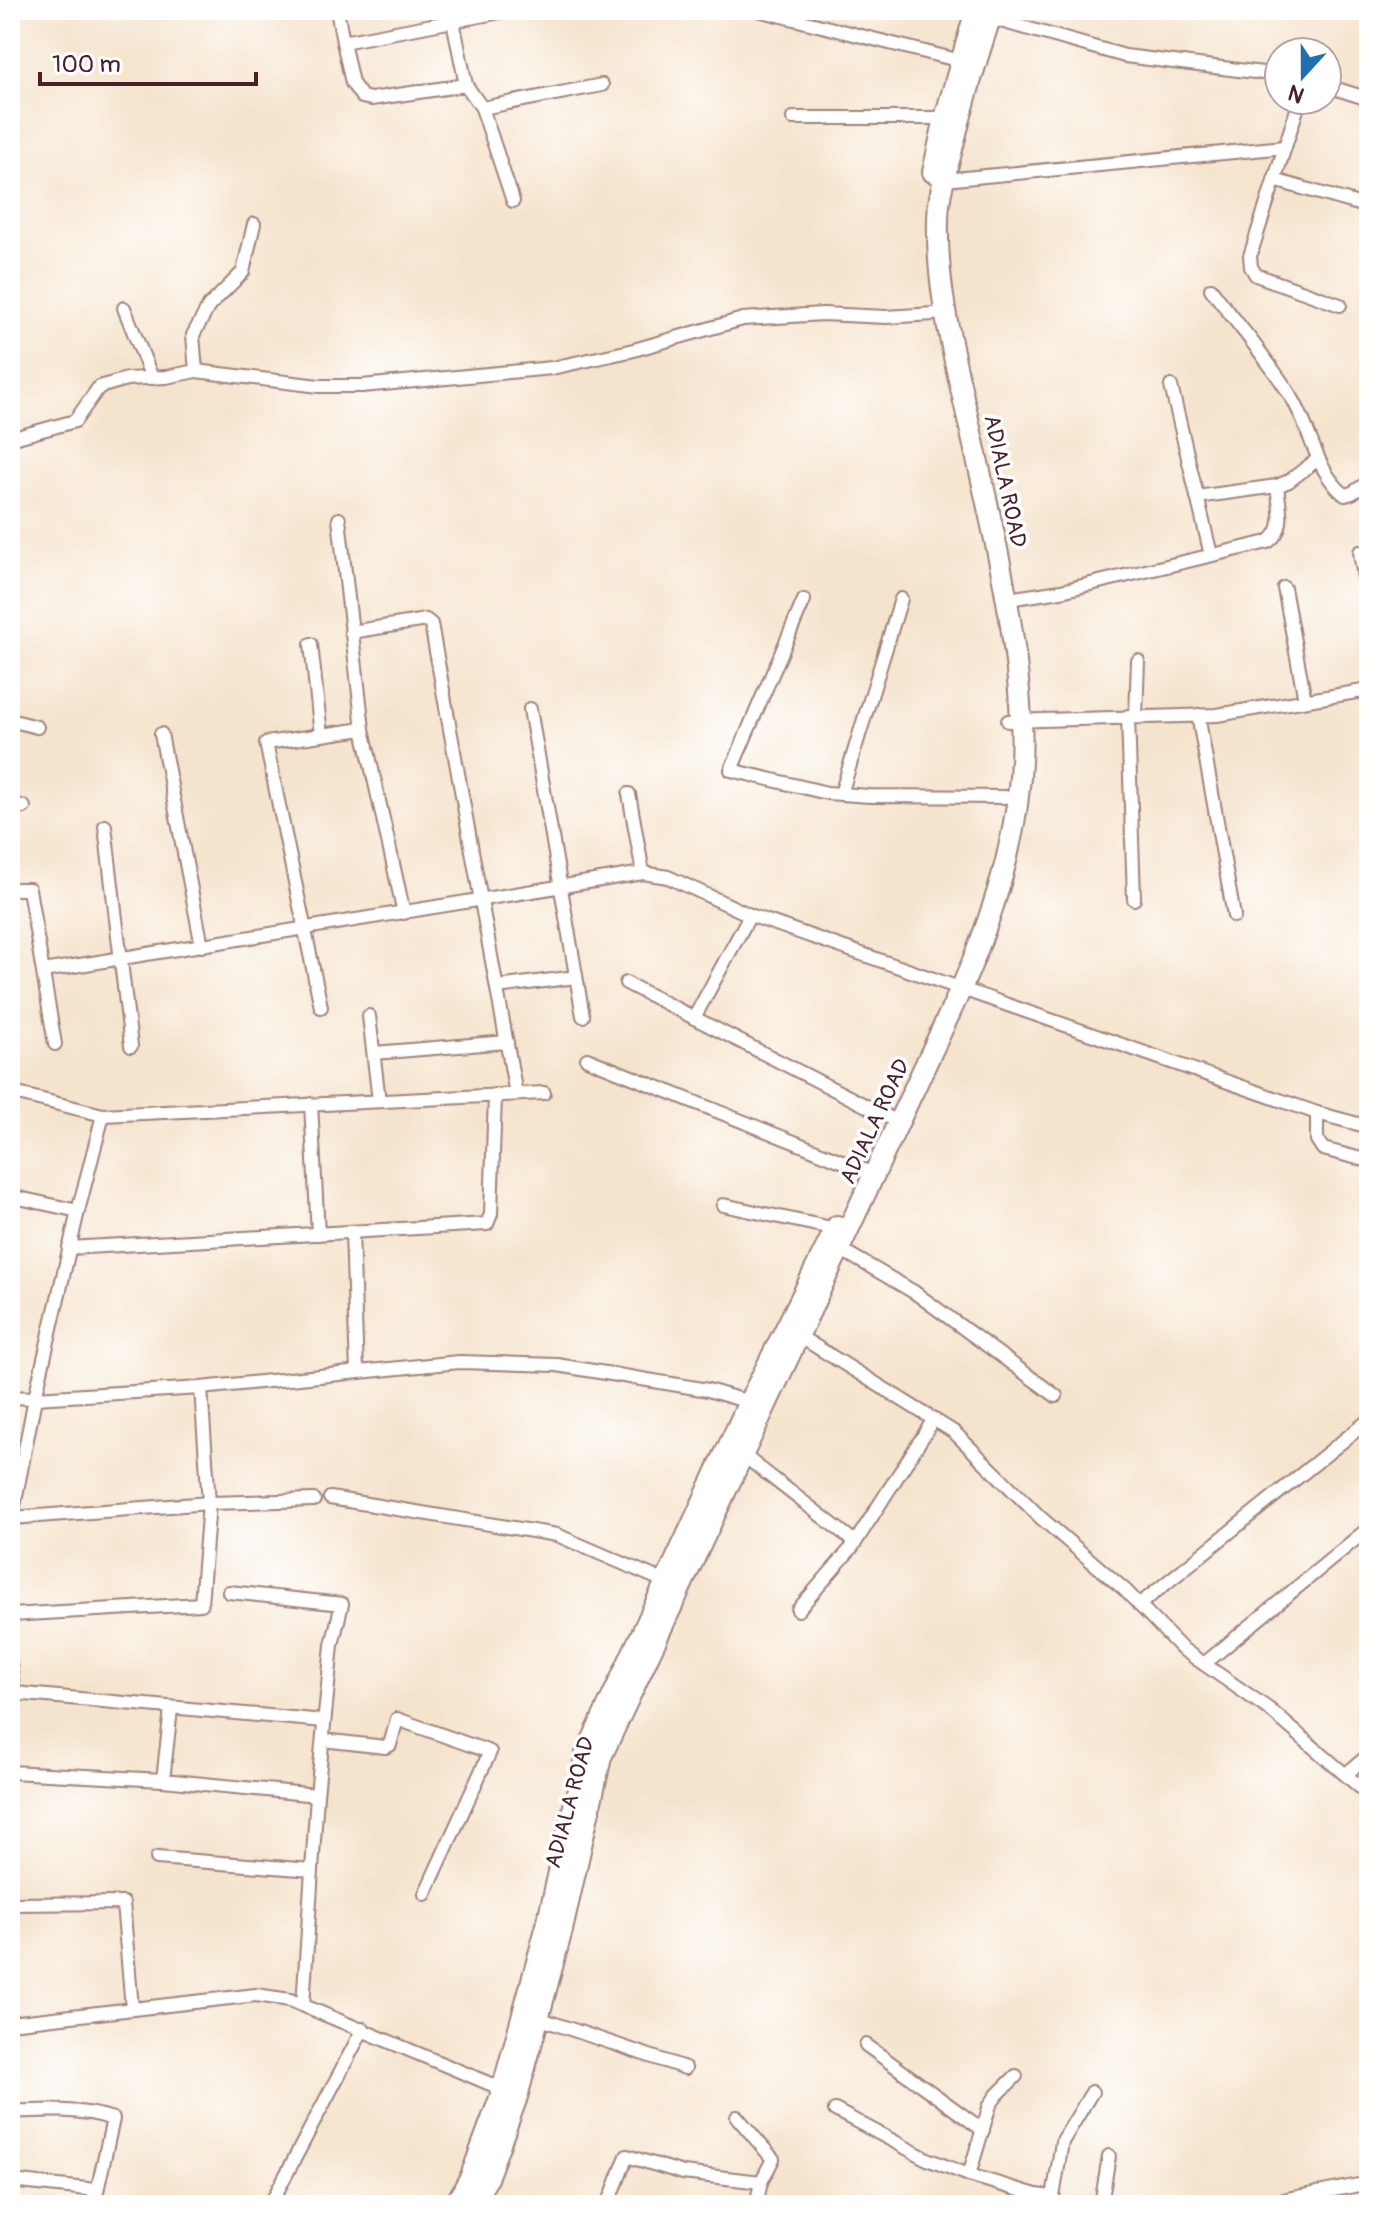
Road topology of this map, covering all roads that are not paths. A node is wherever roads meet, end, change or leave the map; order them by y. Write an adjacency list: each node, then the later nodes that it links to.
1 (337, 10): 8 (street)
2 (427, 10): 7 (street)
3 (509, 10): 6 (street)
4 (758, 10): 9 (street)
5 (987, 13): 9 (main road, ADIALA ROAD); 10 (street)
6 (453, 21): 7 (street); 11 (street)
7 (431, 25): 8 (street)
8 (343, 42): 11 (street)
9 (968, 63): 18 (main road, ADIALA ROAD)
10 (1263, 73)
11 (466, 85): 15 (street)
12 (602, 85): 15 (street)
13 (1343, 91): 14 (street)
14 (1369, 99)
15 (482, 108): 22 (street)
16 (1295, 116): 19 (street)
17 (793, 118): 18 (street)
18 (952, 119): 20 (main road, ADIALA ROAD); 28 (main road, ADIALA ROAD)
19 (1285, 147): 20 (street); 21 (street)
20 (944, 180): 42 (main road, ADIALA ROAD)
21 (1274, 180): 23 (street); 26 (street)
22 (513, 201)
23 (1369, 207)
24 (254, 224): 29 (street)
25 (1211, 289): 33 (street)
26 (1340, 305)
27 (124, 308): 30 (street)
28 (934, 314): 29 (street); 54 (main road, ADIALA ROAD)
29 (196, 371): 30 (street)
30 (152, 378): 32 (street)
31 (1171, 386): 36 (street)
32 (10, 439)
33 (1318, 459): 34 (street); 35 (street)
34 (1369, 482)
35 (1277, 486): 36 (street); 39 (street)
36 (1197, 497): 39 (street)
37 (339, 519): 45 (street)
38 (1360, 552): 44 (street)
39 (1211, 555): 42 (street)
40 (1284, 588): 49 (street)
41 (901, 599): 60 (street)
42 (1008, 599): 54 (main road, ADIALA ROAD)
43 (804, 600): 60 (street)
44 (1369, 609)
45 (351, 632): 56 (street); 69 (street)
46 (311, 644): 58 (street)
47 (1138, 661): 52 (street)
48 (1369, 690): 49 (street)
49 (1305, 700): 51 (street)
50 (530, 709): 66 (street)
51 (1198, 715): 52 (street); 72 (street)
52 (1132, 716): 54 (street); 68 (street)
53 (10, 720): 55 (street)
54 (1014, 721): 61 (main road, ADIALA ROAD); 79 (main road, ADIALA ROAD)
55 (37, 727)
56 (363, 729): 58 (street); 70 (street)
57 (161, 734): 74 (street)
58 (321, 735): 73 (street)
59 (629, 794): 65 (street)
60 (841, 794): 61 (street)
61 (1005, 797): 79 (main road, ADIALA ROAD)
62 (10, 803): 63 (street)
63 (24, 807)
64 (105, 826): 75 (street)
65 (643, 873): 66 (street); 71 (street)
66 (561, 887): 69 (street); 77 (street)
67 (10, 889): 76 (street)
68 (1134, 899)
69 (482, 901): 70 (street); 80 (street)
70 (404, 913): 73 (street)
71 (750, 915): 79 (street); 84 (street)
72 (1234, 916)
73 (307, 929): 74 (street); 81 (street)
74 (202, 946): 75 (street)
75 (121, 959): 76 (street); 87 (street)
76 (43, 971): 86 (street)
77 (576, 977): 80 (street); 83 (street)
78 (626, 983): 84 (street)
79 (955, 986): 96 (street); 98 (main road, ADIALA ROAD); 109 (main road, ADIALA ROAD)
80 (497, 987): 85 (street)
81 (321, 1007)
82 (369, 1016): 88 (street)
83 (583, 1016)
84 (694, 1018): 98 (street)
85 (507, 1042): 88 (street); 92 (street)
86 (55, 1044)
87 (131, 1046)
88 (374, 1053): 94 (street)
89 (587, 1059): 101 (street)
90 (10, 1092): 97 (street)
91 (544, 1093): 92 (street)
92 (516, 1094): 93 (street)
93 (495, 1095): 94 (street); 106 (street)
94 (379, 1101): 95 (street)
95 (311, 1104): 97 (street); 107 (street)
96 (1317, 1113): 99 (street); 100 (street)
97 (103, 1115): 104 (street)
98 (888, 1117): 101 (main road, ADIALA ROAD)
99 (1369, 1127)
100 (1369, 1161)
101 (864, 1170): 105 (main road, ADIALA ROAD)
102 (10, 1196): 104 (street)
103 (723, 1205): 105 (street)
104 (78, 1211): 108 (street)
105 (836, 1229): 116 (main road, ADIALA ROAD)
106 (352, 1232): 107 (street); 111 (street)
107 (318, 1234): 108 (street)
108 (69, 1248): 115 (street)
109 (840, 1249): 110 (main road, ADIALA ROAD); 113 (street)
110 (799, 1336): 117 (street); 119 (main road, ADIALA ROAD)
111 (357, 1372): 112 (street); 116 (street)
112 (201, 1388): 115 (street); 122 (street)
113 (1056, 1396)
114 (10, 1397): 115 (street)
115 (35, 1398): 123 (street)
116 (749, 1402): 126 (main road, ADIALA ROAD)
117 (934, 1419): 125 (street); 128 (street)
118 (1369, 1420): 128 (street)
119 (743, 1455): 125 (street); 150 (main road, ADIALA ROAD)
120 (330, 1498): 126 (street)
121 (314, 1500): 122 (street)
122 (209, 1503): 123 (street); 130 (street)
123 (11, 1523)
124 (1369, 1528): 132 (street)
125 (855, 1542): 129 (street)
126 (666, 1582): 156 (main road, ADIALA ROAD)
127 (229, 1592): 135 (street)
128 (1139, 1605): 132 (street)
129 (798, 1610)
130 (10, 1615)
131 (10, 1664): 133 (street)
132 (1204, 1664): 140 (street)
133 (14, 1693): 134 (street); 137 (street)
134 (171, 1709): 135 (street); 141 (street)
135 (324, 1721): 136 (street)
136 (323, 1740): 142 (street); 146 (street)
137 (10, 1745)
138 (1369, 1755): 140 (street)
139 (10, 1772): 141 (street)
140 (1346, 1774): 143 (street)
141 (163, 1780): 142 (street)
142 (317, 1795): 145 (street)
143 (1369, 1795)
144 (157, 1858): 145 (street)
145 (312, 1870): 148 (street)
146 (425, 1894)
147 (10, 1904): 149 (street)
148 (303, 2005): 149 (street); 152 (street)
149 (132, 2008): 151 (street)
150 (538, 2018): 154 (street); 156 (main road, ADIALA ROAD)
151 (10, 2023)
152 (363, 2029): 156 (street); 170 (street)
153 (866, 2045): 161 (street)
154 (685, 2068)
155 (1016, 2076): 161 (street)
156 (510, 2092): 171 (main road, ADIALA ROAD); 172 (main road, ADIALA ROAD)
157 (1092, 2092): 168 (street)
158 (835, 2110): 163 (street)
159 (10, 2112): 167 (street)
160 (737, 2117): 165 (street)
161 (983, 2130): 163 (street)
162 (1109, 2156): 175 (street)
163 (969, 2175): 168 (street)
164 (10, 2181): 167 (street)
165 (761, 2182): 173 (street); 174 (street)
166 (1369, 2183): 176 (street)
167 (97, 2190): 169 (street)
168 (1035, 2200)
169 (94, 2205)
170 (270, 2205)
171 (455, 2205)
172 (471, 2205)
173 (608, 2205)
174 (756, 2205)
175 (1101, 2205)
176 (1257, 2205)

